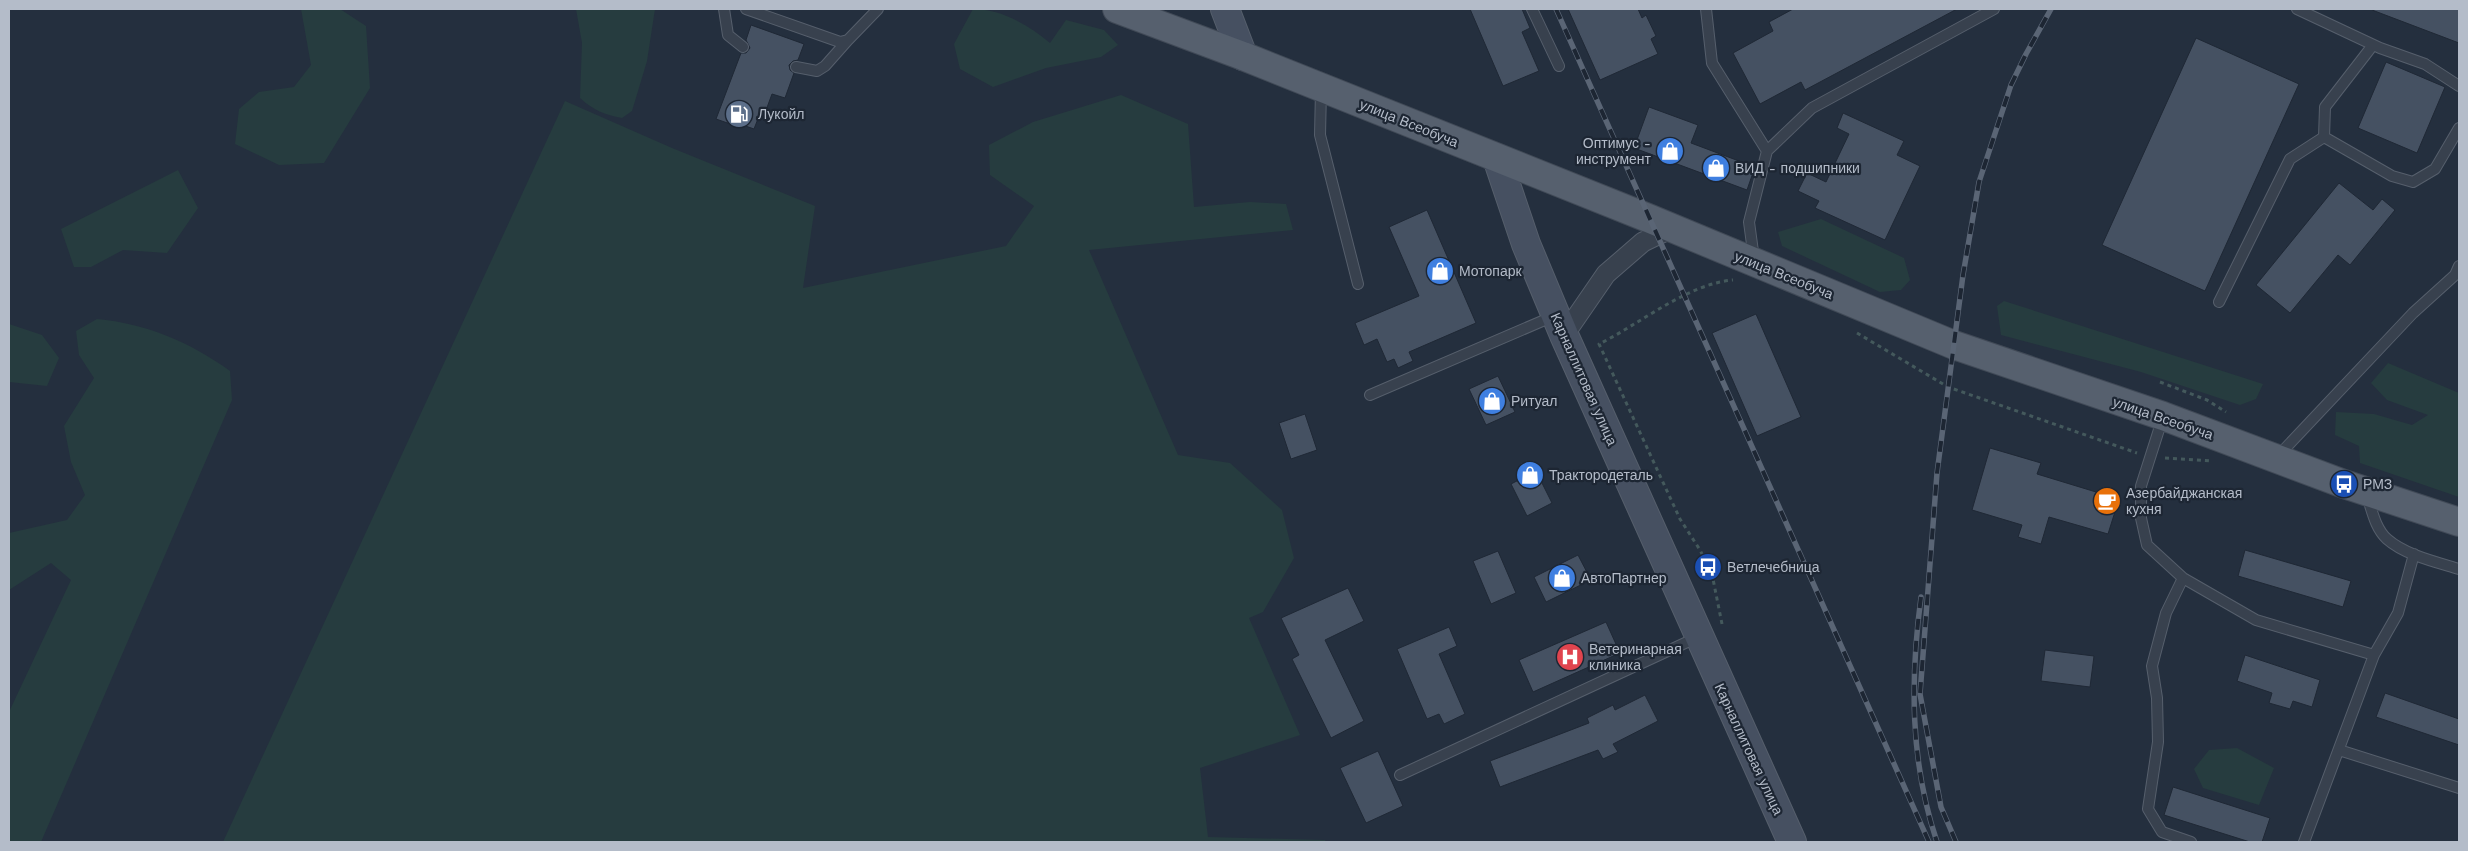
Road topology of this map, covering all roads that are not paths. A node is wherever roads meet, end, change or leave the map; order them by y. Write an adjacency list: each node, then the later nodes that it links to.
1 (724, 9): 12 (lane)
2 (746, 9): 10 (lane)
3 (878, 9): 10 (lane)
4 (1117, 9): 13 (main road, улица Всеобуча)
5 (1225, 9): 13 (street)
6 (1532, 9): 15 (lane)
7 (1706, 9): 20 (lane)
8 (1994, 9): 20 (lane)
9 (2297, 9): 11 (lane)
10 (848, 40): 14 (lane)
11 (2373, 45): 16 (lane); 19 (lane)
12 (744, 47)
13 (1243, 56): 17 (main road, улица Всеобуча)
14 (796, 66)
15 (1559, 66)
16 (2459, 86)
17 (1321, 89): 21 (main road, улица Всеобуча); 25 (lane)
18 (2459, 128): 19 (lane)
19 (2324, 137): 26 (lane)
20 (1767, 151): 24 (lane)
21 (1497, 158): 22 (main road, улица Всеобуча); 27 (street, Карналлитовая улица)
22 (1672, 228): 24 (main road, улица Всеобуча); 27 (street)
23 (2459, 266): 30 (lane)
24 (1746, 271): 29 (main road, улица Всеобуча)
25 (1358, 284)
26 (2219, 302)
27 (1560, 325): 28 (lane); 36 (street, Карналлитовая улица)
28 (1370, 395)
29 (2163, 416): 30 (main road, улица Всеобуча); 35 (lane)
30 (2276, 459): 31 (main road, улица Всеобуча)
31 (2366, 491): 32 (main road, улица Всеобуча); 33 (lane)
32 (2459, 522)
33 (2414, 554): 34 (lane); 37 (lane)
34 (2459, 569)
35 (2183, 578): 37 (lane); 42 (lane)
36 (1711, 633): 39 (lane); 41 (street, Карналлитовая улица)
37 (2374, 655): 38 (lane)
38 (2339, 750): 40 (lane); 43 (lane)
39 (1400, 775)
40 (2459, 788)
41 (1792, 842)
42 (2191, 842)
43 (2304, 842)

